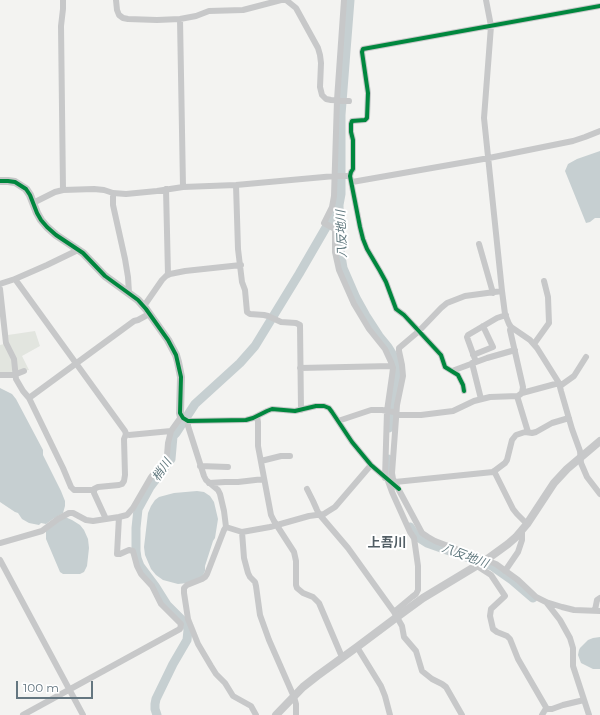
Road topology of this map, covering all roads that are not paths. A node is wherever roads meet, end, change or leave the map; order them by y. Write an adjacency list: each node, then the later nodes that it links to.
1 (63, 0): 17 (street)
2 (116, 0): 6 (street)
3 (344, 0): 8 (street)
4 (486, 0): 7 (street)
5 (600, 6): 7 (street)
6 (180, 19): 8 (street); 15 (street)
7 (491, 26): 10 (street); 12 (street)
8 (342, 101): 11 (street)
9 (600, 131): 10 (street)
10 (489, 158): 12 (street); 28 (street)
11 (336, 176): 12 (street); 14 (street); 43 (street)
12 (349, 178): 36 (street)
13 (0, 179): 19 (street)
14 (236, 185): 15 (street); 22 (street)
15 (183, 186): 16 (street)
16 (166, 189): 18 (street); 23 (street)
17 (63, 190): 18 (street); 19 (street)
18 (113, 193): 30 (street)
19 (33, 203): 21 (street)
20 (479, 244): 29 (street)
21 (78, 250): 24 (street); 30 (street)
22 (241, 265): 23 (street); 44 (street)
23 (168, 275): 31 (street)
24 (15, 279): 26 (street); 42 (street)
25 (544, 281): 37 (street)
26 (0, 284)
27 (0, 289): 47 (street)
28 (502, 291): 29 (street); 33 (street)
29 (493, 293): 36 (street)
30 (129, 294): 31 (street)
31 (144, 306): 32 (street)
32 (149, 314): 42 (street); 59 (street)
33 (506, 315): 34 (street); 35 (street)
34 (483, 326): 39 (street); 39 (street)
35 (511, 327): 37 (street); 38 (street)
36 (419, 331): 46 (street); 56 (street)
37 (534, 344): 49 (street)
38 (515, 350): 41 (street); 51 (street)
39 (473, 355): 41 (street)
40 (586, 357): 49 (street)
41 (474, 362): 46 (street); 53 (street)
42 (76, 364): 52 (street); 63 (street)
43 (392, 366): 44 (street); 55 (street)
44 (300, 368): 54 (street)
45 (24, 371): 47 (street)
46 (452, 371): 50 (street)
47 (16, 374): 48 (street); 52 (street)
48 (0, 375)
49 (559, 384): 51 (street); 58 (street)
50 (464, 391)
51 (520, 395): 53 (street); 62 (street)
52 (29, 398): 78 (street)
53 (481, 399): 56 (street)
54 (301, 410): 57 (street); 60 (street)
55 (387, 411): 56 (street); 60 (street); 73 (street)
56 (396, 414): 74 (street)
57 (257, 416): 59 (street); 67 (street)
58 (569, 418): 62 (street); 66 (street)
59 (184, 419): 61 (street); 69 (street)
60 (338, 421): 68 (street)
61 (171, 431): 63 (street); 81 (street)
62 (528, 432): 71 (street)
63 (126, 434): 78 (street)
64 (600, 442): 66 (street)
65 (290, 456): 67 (street)
66 (581, 458): 79 (street); 85 (street)
67 (261, 461): 72 (street)
68 (371, 465): 73 (street); 80 (street)
69 (200, 466): 70 (street); 75 (street)
70 (228, 467)
71 (494, 471): 74 (street); 85 (street)
72 (264, 479): 75 (street); 83 (street)
73 (386, 479): 77 (street); 95 (street)
74 (395, 482): 77 (street)
75 (209, 483): 84 (street)
76 (306, 489): 80 (street)
77 (399, 489): 89 (street)
78 (94, 490): 82 (street)
79 (600, 494)
80 (319, 514): 83 (street); 95 (street)
81 (119, 517): 82 (street); 98 (street)
82 (106, 519): 87 (street)
83 (276, 525): 86 (street); 97 (street)
84 (226, 527): 86 (street); 104 (street)
85 (525, 527): 89 (street); 91 (street)
86 (242, 532): 99 (street)
87 (0, 543)
88 (0, 560): 98 (street)
89 (486, 560): 90 (street); 91 (street)
90 (477, 566): 95 (street); 101 (street)
91 (505, 570): 93 (street)
92 (600, 598): 94 (street)
93 (546, 602): 94 (street); 100 (street)
94 (597, 610)
95 (396, 614): 96 (street); 108 (street)
96 (357, 647): 97 (street); 107 (street)
97 (342, 657): 99 (street)
98 (70, 690): 102 (street); 103 (street)
99 (294, 696): 105 (street); 106 (street)
100 (584, 700): 101 (street); 110 (street)
101 (548, 709): 109 (street)
102 (23, 715)
103 (83, 715)
104 (256, 715)
105 (276, 715)
106 (296, 715)
107 (390, 715)
108 (462, 715)
109 (542, 715)
110 (589, 715)

